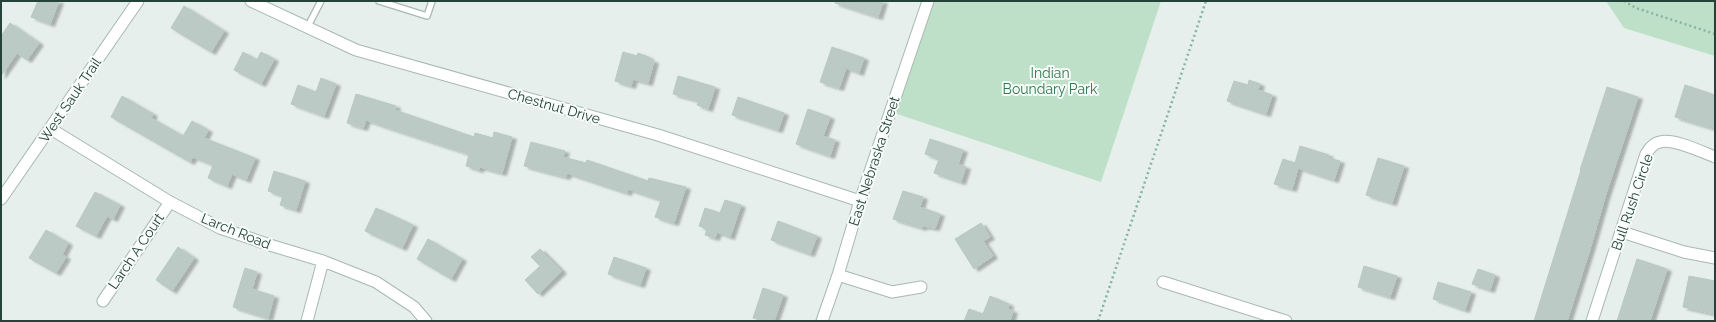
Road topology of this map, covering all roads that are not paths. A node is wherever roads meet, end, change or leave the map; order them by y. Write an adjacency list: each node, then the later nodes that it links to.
1 (138, 1): 8 (street, West Sauk Trail)
2 (251, 1): 7 (street, Chestnut Drive)
3 (321, 1): 7 (lane)
4 (379, 1): 5 (lane)
5 (432, 1)
6 (928, 1): 11 (street, East Nebraska Street)
7 (307, 28): 11 (street, Chestnut Drive)
8 (51, 129): 10 (street, West Sauk Trail); 12 (street, Larch Road)
9 (1715, 157): 13 (street, Bull Rush Circle)
10 (1, 199)
11 (860, 201): 16 (street, East Nebraska Street)
12 (170, 202): 15 (street, Larch Road); 19 (street, Larch A Court)
13 (1622, 232): 14 (street); 24 (street, Bull Rush Circle)
14 (1715, 258)
15 (323, 261): 20 (street); 21 (street, Larch Road)
16 (838, 275): 18 (street); 22 (street, East Nebraska Street)
17 (1163, 282): 23 (street)
18 (921, 287)
19 (103, 300)
20 (307, 321)
21 (426, 321)
22 (822, 321)
23 (1286, 321)
24 (1592, 321)

